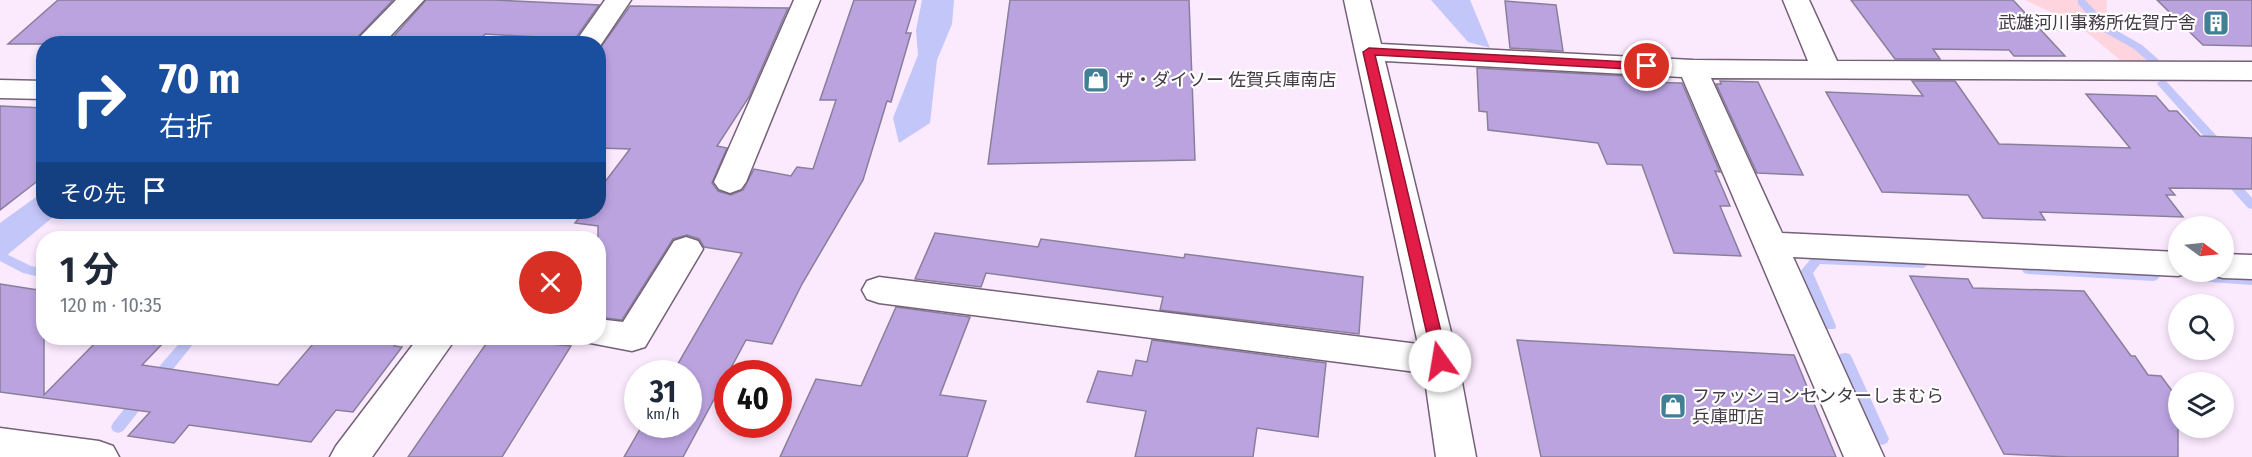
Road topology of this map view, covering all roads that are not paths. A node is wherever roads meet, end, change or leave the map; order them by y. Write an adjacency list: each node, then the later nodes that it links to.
1 (411, 0): 6 (street)
2 (618, 0): 7 (street)
3 (807, 0): 14 (street)
4 (1357, 0): 8 (street)
5 (1796, 0): 10 (street)
6 (375, 36)
7 (593, 36)
8 (1369, 52): 9 (street); 23 (street)
9 (1693, 69): 10 (street); 15 (street)
10 (1827, 70): 11 (street)
11 (2252, 70)
12 (0, 89): 13 (street)
13 (36, 90)
14 (730, 182)
15 (1772, 244): 17 (street); 28 (street)
16 (686, 249): 21 (street)
17 (2168, 264)
18 (2234, 266): 19 (street)
19 (2252, 267)
20 (879, 290): 23 (street)
21 (606, 333)
22 (433, 345): 26 (street)
23 (1440, 361): 27 (street)
24 (0, 444): 25 (street)
25 (99, 457)
26 (350, 457)
27 (1456, 457)
28 (1864, 457)

